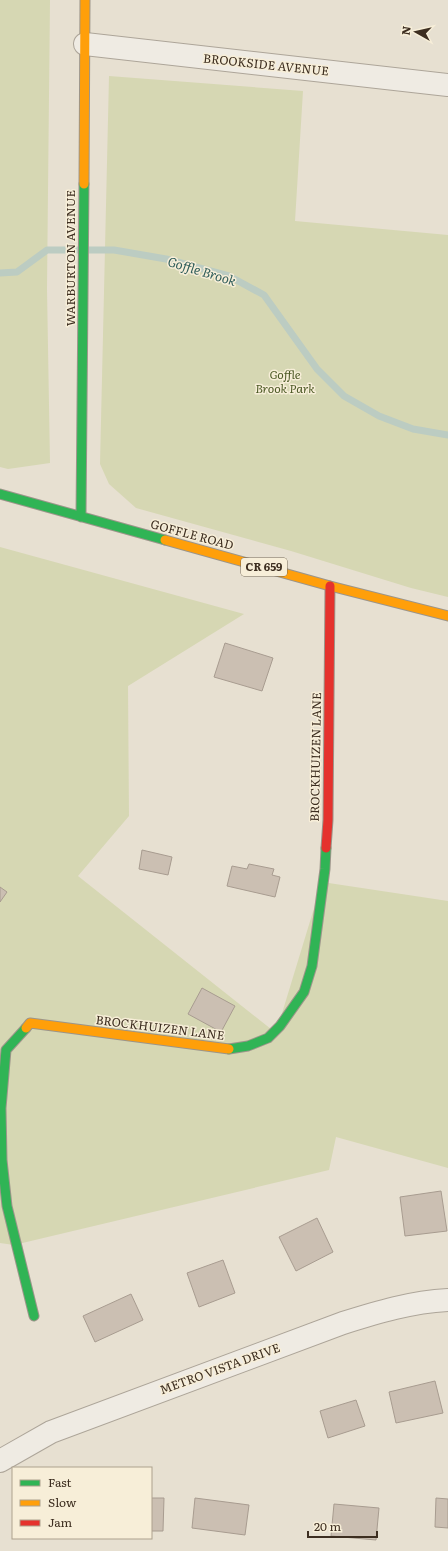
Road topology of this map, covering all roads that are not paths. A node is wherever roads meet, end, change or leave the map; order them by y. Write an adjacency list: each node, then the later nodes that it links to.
1 (85, 0): 2 (street, WARBURTON AVENUE)
2 (85, 44): 3 (street, BROOKSIDE AVENUE); 5 (street, WARBURTON AVENUE)
3 (448, 85)
4 (0, 494): 5 (street, GOFFLE ROAD / CR 659)
5 (81, 517): 6 (street, GOFFLE ROAD / CR 659)
6 (330, 586): 7 (street, GOFFLE ROAD / CR 659); 9 (street, BROCKHUIZEN LANE)
7 (448, 616)
8 (448, 1300): 10 (street, METRO VISTA DRIVE)
9 (34, 1316)
10 (0, 1461)

